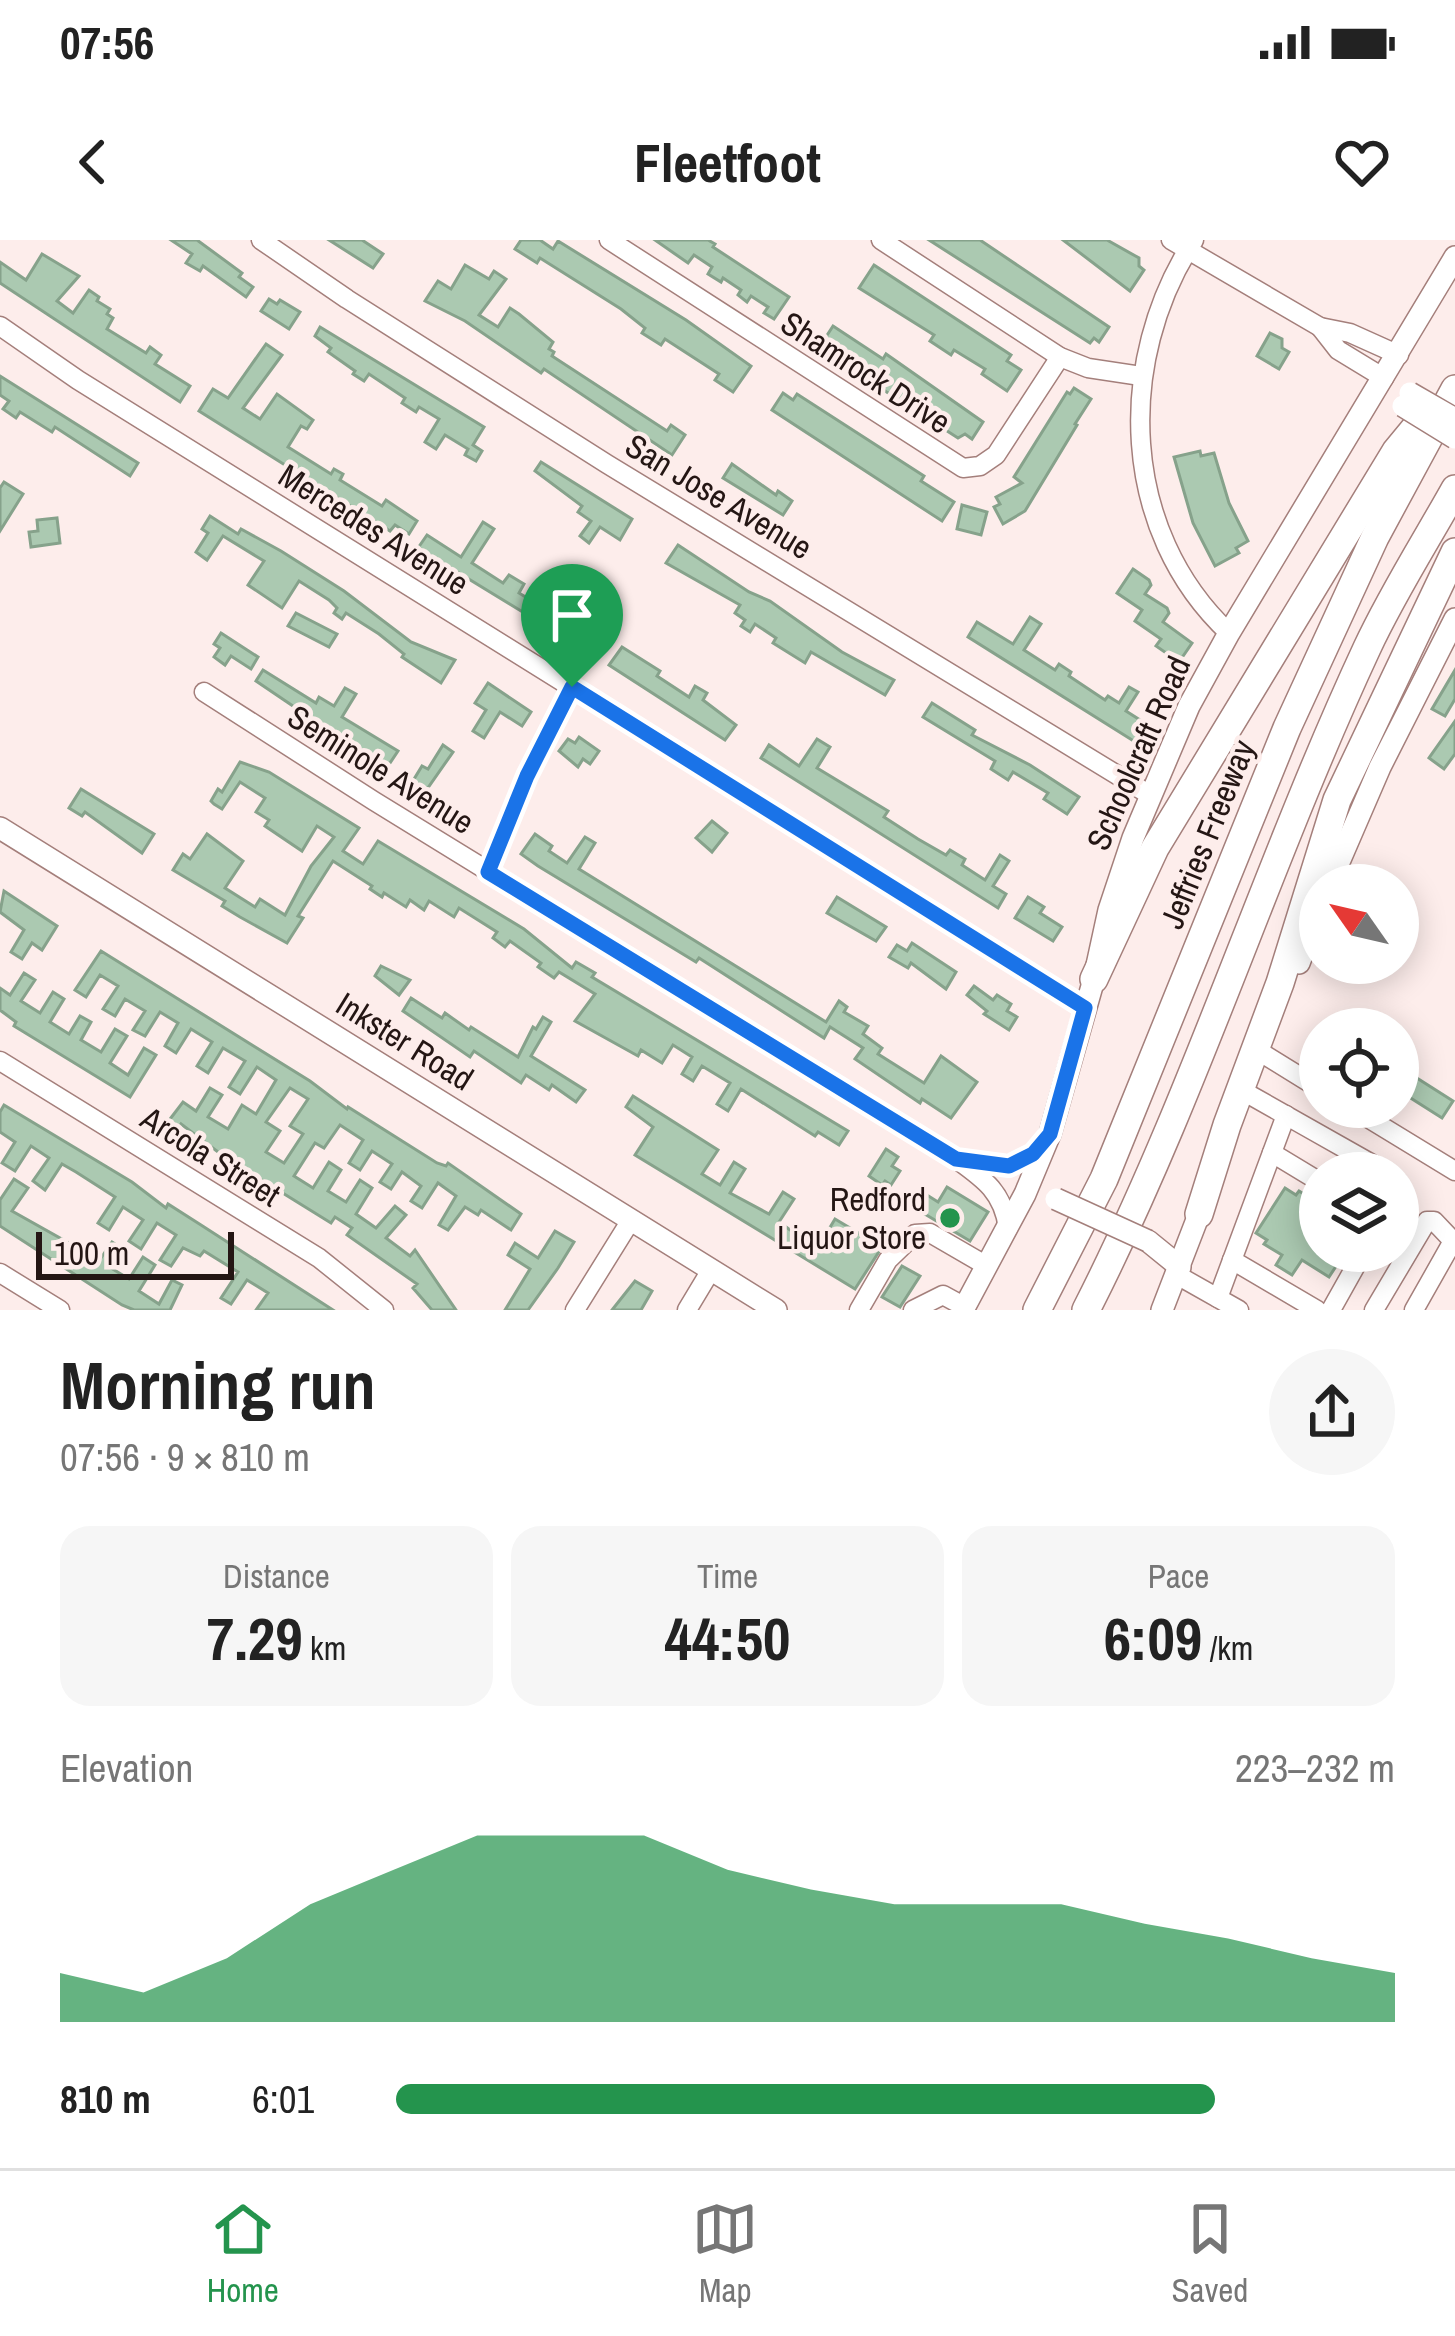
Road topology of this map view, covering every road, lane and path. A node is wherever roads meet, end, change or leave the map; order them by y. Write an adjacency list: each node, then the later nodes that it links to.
1 (261, 240): 23 (street, San Jose Avenue)
2 (609, 240): 9 (street, Shamrock Drive)
3 (881, 240): 9 (street)
4 (1184, 243): 7 (street); 10 (street)
5 (1455, 257): 8 (main road, Schoolcraft Road)
6 (0, 326): 21 (street, Mercedes Avenue)
7 (1320, 327): 8 (street); 11 (street)
8 (1399, 355): 11 (main road, Schoolcraft Road); 13 (main road)
9 (1060, 357): 10 (street)
10 (1141, 376): 20 (street)
11 (1384, 378): 14 (main road, Schoolcraft Road)
12 (1455, 385): 28 (highway); 61 (highway, Jeffries Freeway)
13 (1406, 400): 14 (main road); 15 (main road, bridge); 16 (main road, bridge)
14 (1365, 411): 20 (main road, Schoolcraft Road)
15 (1455, 419)
16 (1455, 437)
17 (1455, 489): 62 (highway)
18 (1455, 552): 43 (highway)
19 (1455, 619): 25 (main road)
20 (1229, 634): 23 (main road, Schoolcraft Road)
21 (572, 687): 26 (street); 29 (street, Mercedes Avenue)
22 (204, 692): 26 (street, Seminole Avenue)
23 (1150, 795): 28 (main road, Schoolcraft Road)
24 (0, 828): 44 (main road, Inkster Road)
25 (1338, 864)
26 (488, 872): 39 (street, Seminole Avenue)
27 (1299, 964): 30 (main road)
28 (1094, 980): 29 (main road, Schoolcraft Road)
29 (1085, 1008): 36 (main road, Schoolcraft Road)
30 (1265, 1055): 32 (street); 33 (main road)
31 (0, 1061): 55 (street, Arcola Street)
32 (1299, 1076)
33 (1250, 1095): 34 (street); 43 (main road)
34 (1286, 1115): 37 (street); 38 (street)
35 (1384, 1128): 41 (street)
36 (1050, 1134): 39 (street); 42 (main road, Schoolcraft Road)
37 (1351, 1152)
38 (1272, 1153): 40 (street); 46 (street)
39 (956, 1159): 45 (street, Seminole Avenue)
40 (1299, 1169)
41 (1455, 1172)
42 (1025, 1194): 45 (main road, Schoolcraft Road); 49 (main road, bridge)
43 (1199, 1214): 49 (main road)
44 (632, 1220): 48 (main road, Inkster Road); 56 (street)
45 (1008, 1228): 47 (main road, Schoolcraft Road)
46 (1232, 1260): 52 (street); 65 (street)
47 (987, 1266): 53 (main road, Schoolcraft Road); 59 (street)
48 (712, 1270): 57 (street); 58 (main road, Inkster Road)
49 (1178, 1271): 52 (street); 63 (main road)
50 (1352, 1272): 66 (street)
51 (0, 1273): 54 (street)
52 (1218, 1298): 64 (street)
53 (964, 1308): 60 (street)
54 (60, 1310)
55 (384, 1310)
56 (575, 1310)
57 (687, 1310)
58 (776, 1310)
59 (859, 1310)
60 (913, 1310)
61 (1037, 1310)
62 (1086, 1310)
63 (1162, 1310)
64 (1239, 1310)
65 (1317, 1310)
66 (1330, 1310)
67 (1374, 1310): 68 (street)
68 (1414, 1310)

